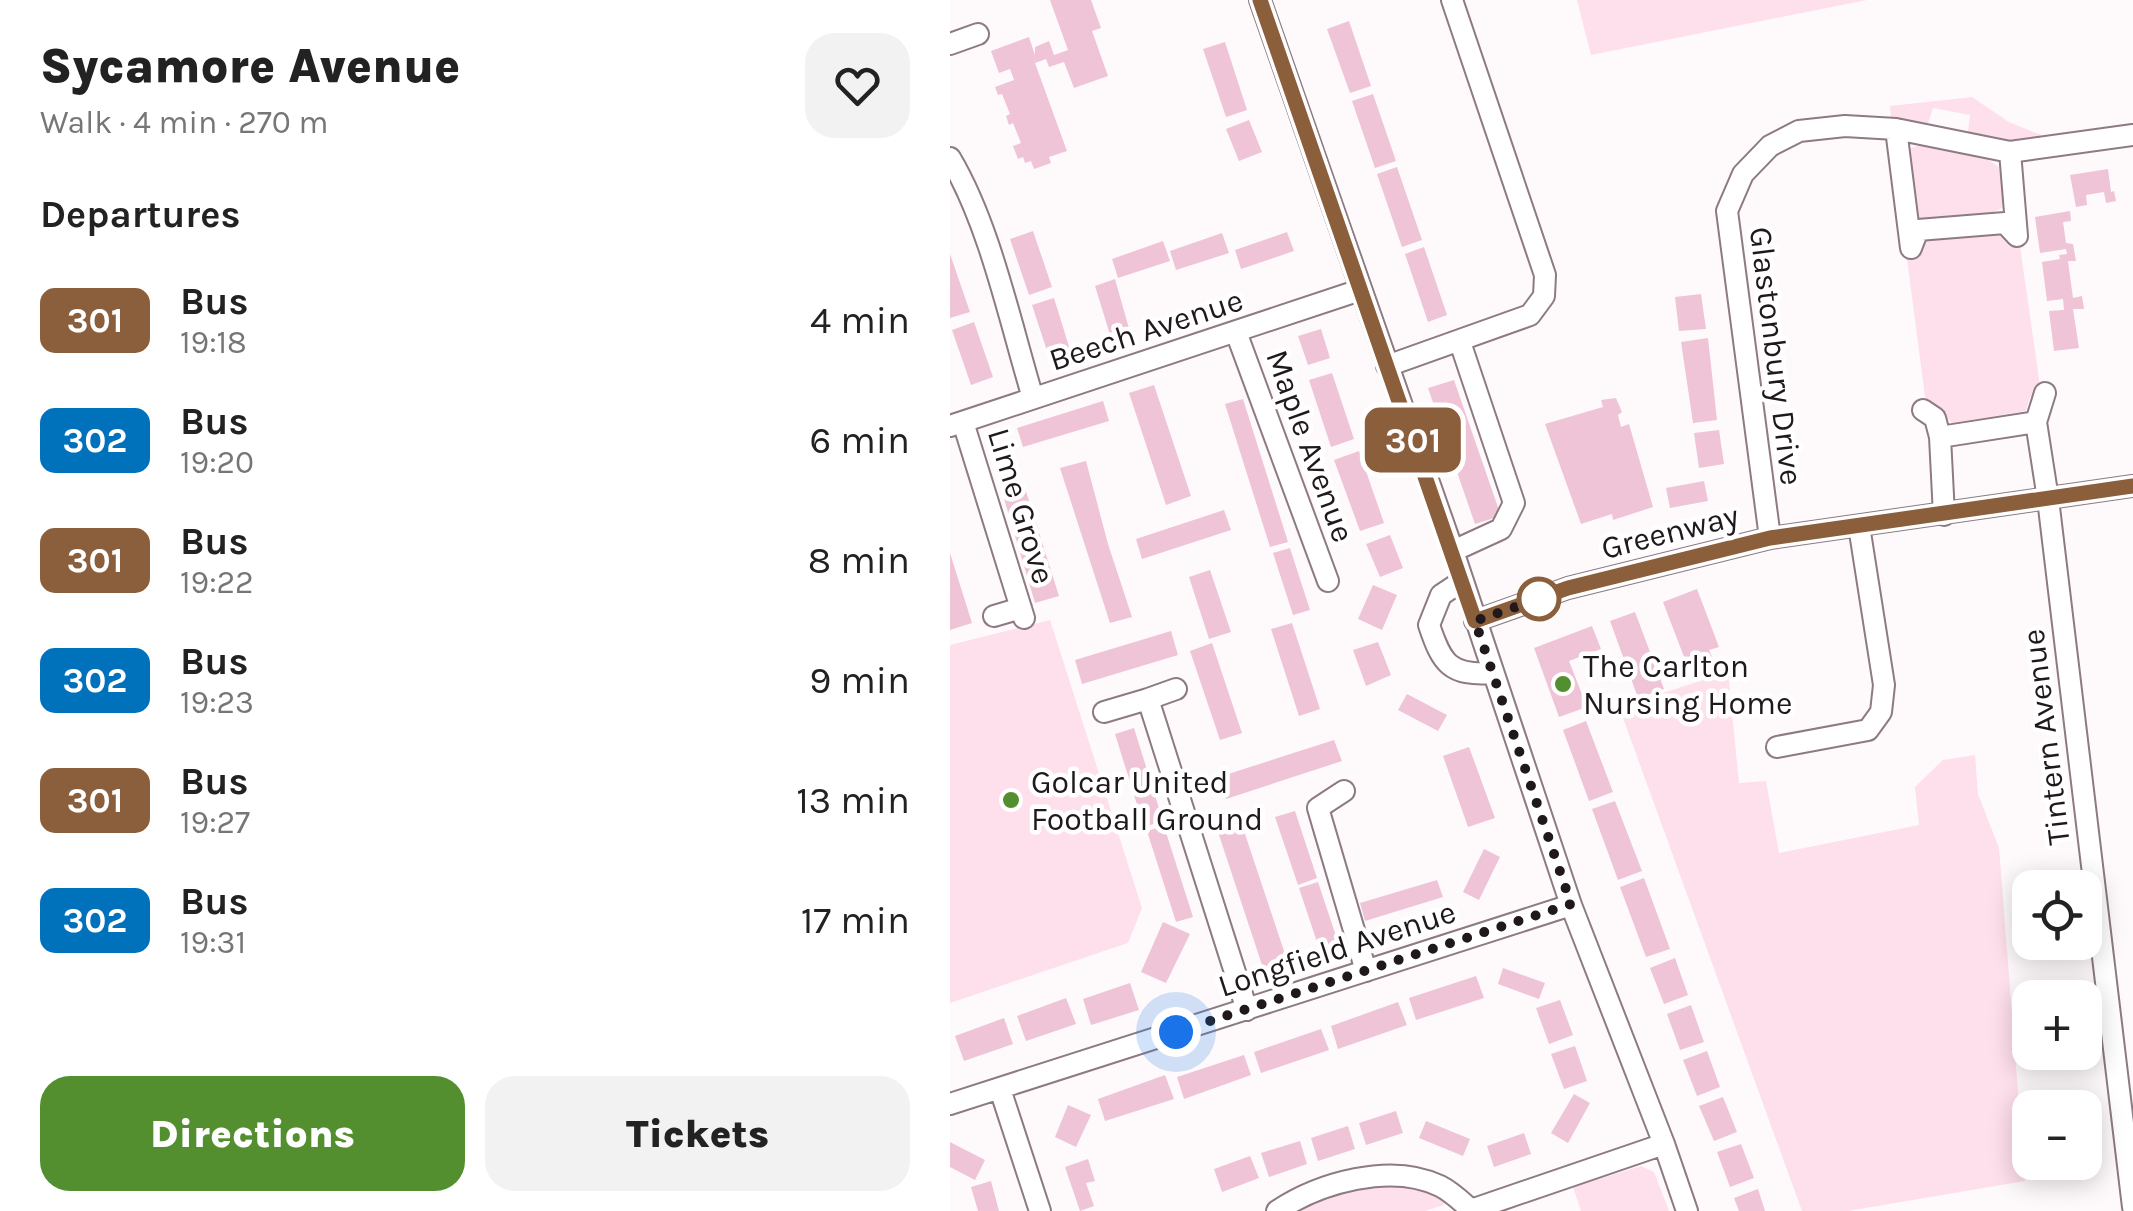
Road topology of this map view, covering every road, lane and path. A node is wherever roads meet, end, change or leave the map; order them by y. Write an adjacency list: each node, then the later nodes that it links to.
1 (1260, 0): 9 (street)
2 (1452, 0): 11 (street)
3 (978, 34): 4 (street)
4 (950, 44)
5 (1896, 129): 7 (street, Glastonbury Drive); 7 (street); 23 (street, Glastonbury Drive)
6 (2133, 135): 7 (street, Glastonbury Drive)
7 (2010, 152)
8 (950, 158): 14 (street)
9 (1360, 290): 10 (street, Beech Avenue); 12 (street)
10 (1236, 332): 14 (street, Beech Avenue); 25 (street, Maple Avenue)
11 (1460, 342): 12 (street); 24 (street)
12 (1387, 366): 24 (street)
13 (2045, 393): 16 (street)
14 (1033, 398): 17 (street, Beech Avenue)
15 (1923, 410): 18 (street)
16 (2036, 422): 18 (street); 20 (street)
17 (957, 424): 27 (street, Lime Grove)
18 (1940, 437): 21 (street)
19 (2133, 486): 20 (street, Greenway)
20 (2048, 498): 21 (street, Greenway); 41 (street, Tintern Avenue)
21 (1944, 515): 22 (street, Greenway)
22 (1859, 526): 23 (street, Greenway); 33 (street)
23 (1770, 538): 28 (street, Greenway)
24 (1453, 551): 26 (street)
25 (1328, 581)
26 (1462, 582): 28 (street); 29 (street)
27 (994, 616)
28 (1475, 621): 29 (street)
29 (1493, 673): 35 (street)
30 (1176, 689): 31 (street)
31 (1148, 699): 32 (street); 37 (street)
32 (1104, 712)
33 (1777, 747)
34 (1344, 791): 36 (street)
35 (1571, 904): 36 (street, Longfield Avenue); 40 (street)
36 (1366, 971): 37 (street, Longfield Avenue)
37 (1247, 1010): 38 (street, Longfield Avenue)
38 (1000, 1089): 39 (street, Longfield Avenue); 43 (street)
39 (950, 1104)
40 (1664, 1144): 42 (street); 45 (street)
41 (2133, 1207)
42 (1469, 1210): 44 (street)
43 (1040, 1211)
44 (1277, 1211)
45 (1687, 1211)

